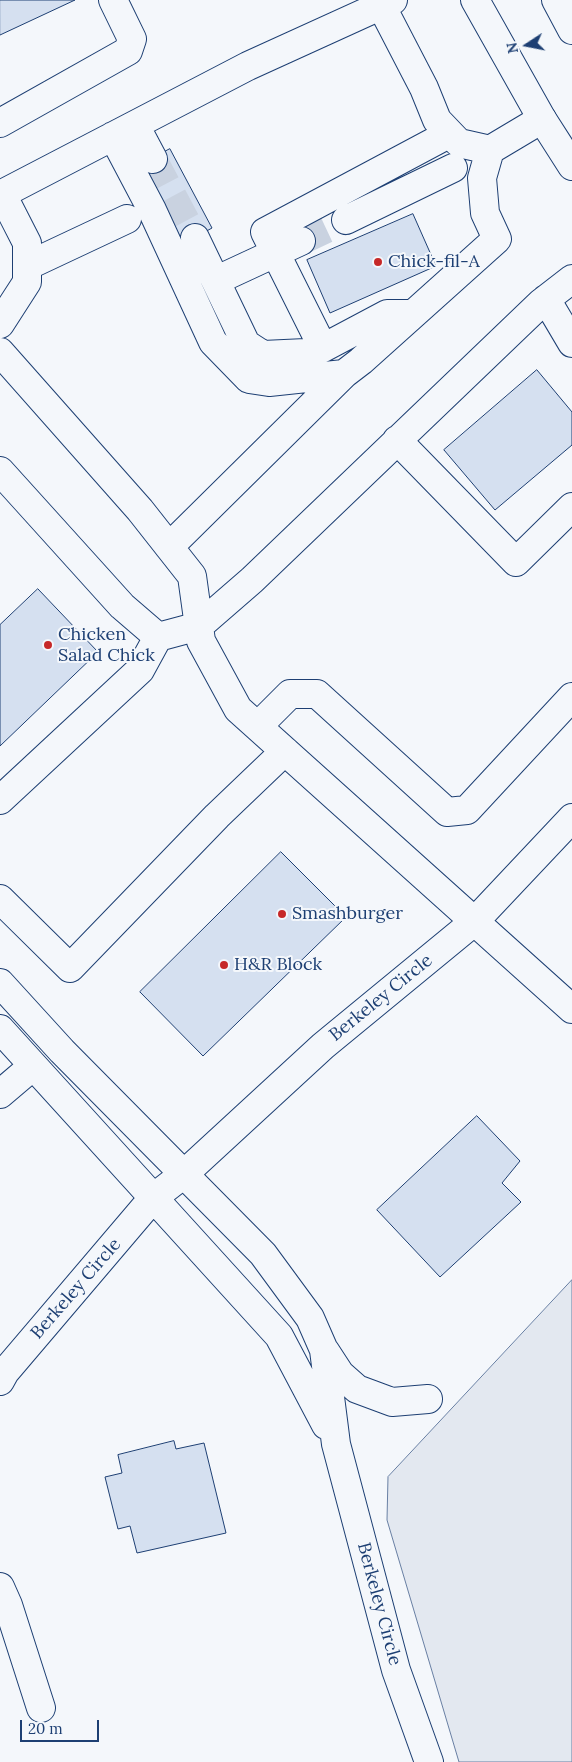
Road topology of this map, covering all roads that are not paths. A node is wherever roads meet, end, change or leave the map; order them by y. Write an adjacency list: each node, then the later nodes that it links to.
1 (113, 0): 7 (street)
2 (475, 0): 6 (street)
3 (556, 0): 5 (street)
4 (387, 3): 8 (street); 9 (street)
5 (572, 30)
6 (542, 119): 10 (street); 12 (street)
7 (0, 124)
8 (440, 129): 10 (street); 13 (street); 20 (street)
9 (124, 131): 11 (street); 14 (street); 30 (street)
10 (490, 150): 15 (street)
11 (153, 159)
12 (572, 166)
13 (453, 168): 15 (street); 17 (street)
14 (1, 192): 21 (street)
15 (485, 213): 25 (street)
16 (127, 219): 21 (street)
17 (346, 220)
18 (196, 238): 23 (street)
19 (302, 241): 20 (street)
20 (275, 253): 23 (street); 28 (street)
21 (27, 266): 26 (street)
22 (572, 279): 24 (street)
23 (217, 280): 28 (street)
24 (546, 299): 27 (street); 31 (street)
25 (413, 314): 28 (street); 30 (street)
26 (0, 324)
27 (572, 343)
28 (323, 348)
29 (0, 352): 34 (street)
30 (344, 374): 34 (street)
31 (397, 440): 33 (street); 35 (street)
32 (0, 471): 36 (street)
33 (572, 507)
34 (169, 547): 35 (street)
35 (199, 626): 36 (street); 38 (street)
36 (158, 637): 40 (street)
37 (572, 697): 38 (street)
38 (258, 726): 39 (street)
39 (285, 751): 42 (street); 43 (street)
40 (0, 800)
41 (572, 818): 43 (street, Berkeley Circle)
42 (0, 899)
43 (475, 921): 45 (street); 49 (street, Berkeley Circle)
44 (0, 983): 49 (street, Berkeley Circle)
45 (572, 1009)
46 (0, 1029): 47 (street, Berkeley Circle)
47 (33, 1066): 48 (street); 50 (street, Berkeley Circle)
48 (0, 1094)
49 (184, 1174): 50 (street, Berkeley Circle); 51 (street, Berkeley Circle)
50 (153, 1198): 52 (street, Berkeley Circle); 54 (street, Berkeley Circle)
51 (324, 1350): 53 (street); 54 (street, Berkeley Circle)
52 (2, 1374)
53 (428, 1399)
54 (336, 1444): 57 (street, Berkeley Circle)
55 (3, 1599): 56 (street)
56 (41, 1708)
57 (429, 1762)

